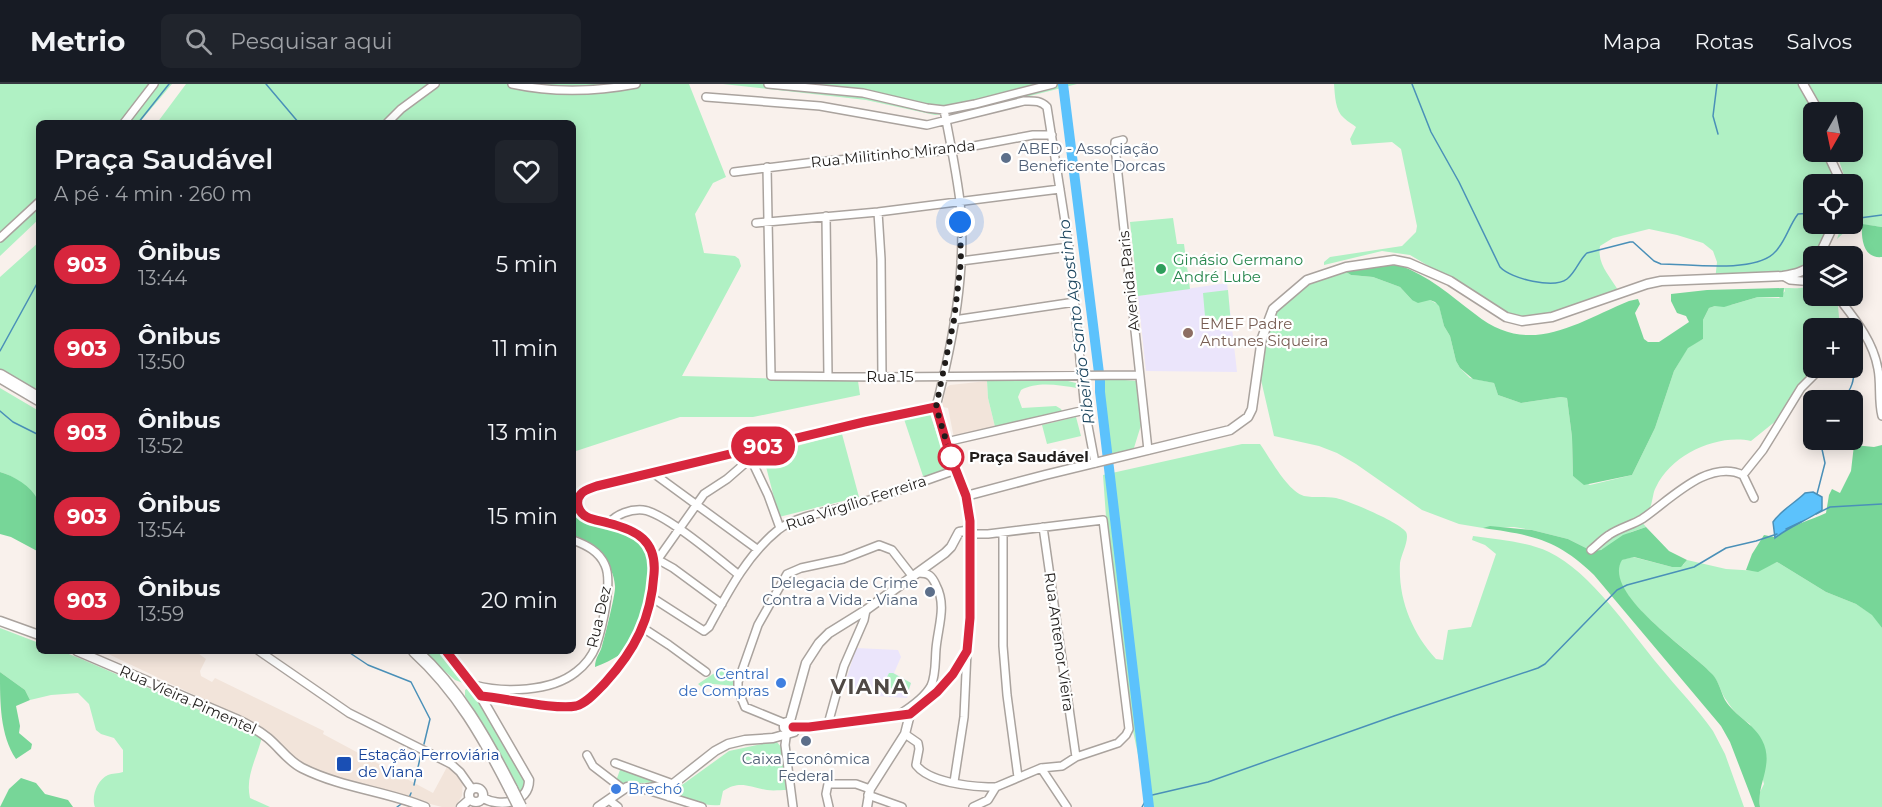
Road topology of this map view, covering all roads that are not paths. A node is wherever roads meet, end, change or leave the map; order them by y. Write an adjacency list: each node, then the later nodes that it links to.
1 (154, 84): 11 (street)
2 (435, 84): 12 (street)
3 (512, 84): 4 (street)
4 (636, 84)
5 (768, 84): 10 (street)
6 (1053, 84): 10 (street)
7 (1803, 84): 9 (street)
8 (706, 97): 13 (street)
9 (1813, 102)
10 (944, 110): 13 (street)
11 (126, 120)
12 (390, 120)
13 (946, 120): 14 (street); 16 (street)
14 (1052, 135): 16 (street, Rua Militinho Miranda); 19 (street)
15 (1123, 140): 35 (street, Avenida Paris)
16 (952, 150): 17 (street, Rua Militinho Miranda); 20 (street)
17 (767, 167): 18 (street, Rua Militinho Miranda); 24 (street)
18 (734, 172)
19 (1060, 189): 20 (street); 27 (street)
20 (960, 202): 22 (street); 28 (street)
21 (36, 205): 26 (street)
22 (878, 212): 23 (street); 40 (street)
23 (826, 216): 24 (street); 37 (street)
24 (767, 222): 25 (street); 37 (street, Rua 15)
25 (756, 223)
26 (0, 238)
27 (1069, 247): 28 (street); 32 (street)
28 (961, 261): 33 (street)
29 (1803, 271): 30 (street)
30 (1782, 276): 31 (street); 47 (street)
31 (1803, 281)
32 (1075, 302): 33 (street); 38 (street)
33 (954, 320): 39 (street)
34 (1863, 331): 45 (street)
35 (1139, 375): 38 (street, Rua 15); 47 (street, Avenida Paris)
36 (0, 376): 42 (highway)
37 (828, 376): 40 (street, Rua 15)
38 (1082, 376): 39 (street, Rua 15); 44 (street)
39 (944, 377): 40 (street, Rua 15); 43 (street)
40 (882, 378)
41 (1811, 378): 52 (street)
42 (36, 397)
43 (936, 407): 46 (street); 48 (street)
44 (1085, 410): 46 (street); 49 (street)
45 (1882, 416)
46 (946, 442): 50 (street)
47 (1148, 450): 49 (street)
48 (748, 455): 51 (street); 55 (street); 58 (street)
49 (1098, 463): 53 (street)
50 (956, 470): 53 (street); 58 (street, Rua Virgílio Ferreira)
51 (653, 473): 55 (street); 56 (street)
52 (1743, 475): 54 (street); 64 (street)
53 (966, 496): 60 (street)
54 (1754, 498)
55 (696, 504): 59 (street); 63 (street)
56 (609, 523): 59 (street); 65 (street)
57 (1043, 527): 61 (street); 89 (street, Rua Antenor Vieira); 89 (street)
58 (780, 528): 63 (street, Rua Virgílio Ferreira)
59 (678, 529): 65 (street); 68 (street)
60 (971, 531): 61 (street); 69 (street); 76 (street)
61 (1003, 533): 92 (street)
62 (576, 541): 82 (street, Rua Dez)
63 (757, 549): 68 (street, Rua Virgílio Ferreira)
64 (1591, 550)
65 (657, 559): 66 (street); 67 (street)
66 (673, 568): 67 (street); 71 (street)
67 (655, 570): 70 (street)
68 (740, 574): 71 (street, Rua Virgílio Ferreira)
69 (916, 575): 72 (street); 84 (street); 86 (street)
70 (651, 597): 71 (street, Rua Virgílio Ferreira); 74 (street)
71 (722, 604)
72 (866, 610): 85 (street); 86 (street)
73 (0, 621): 75 (street)
74 (643, 628): 81 (street); 83 (street)
75 (36, 634)
76 (967, 651): 84 (street); 93 (street)
77 (84, 654): 104 (street, Rua Vieira Pimentel)
78 (263, 654): 96 (street)
79 (418, 654): 106 (highway, bridge)
80 (448, 654): 82 (street)
81 (706, 672)
82 (474, 685): 83 (street)
83 (481, 696): 100 (street)
84 (910, 711): 85 (street); 87 (street)
85 (828, 724): 86 (street)
86 (787, 728): 94 (street); 109 (street)
87 (905, 734): 93 (street); 99 (street)
88 (587, 755): 97 (street)
89 (1076, 757): 91 (street)
90 (615, 763): 94 (street)
91 (1041, 768): 92 (street); 114 (street)
92 (1018, 777): 95 (street)
93 (954, 782): 95 (street)
94 (673, 784): 98 (street); 101 (street)
95 (996, 787): 113 (street)
96 (472, 789): 100 (street); 102 (street)
97 (623, 789): 98 (street); 103 (street)
98 (644, 789): 101 (street)
99 (869, 792): 110 (street); 111 (street); 112 (street)
100 (483, 798): 102 (street)
101 (669, 798): 108 (street)
102 (470, 799): 105 (street)
103 (603, 804): 107 (street)
104 (425, 807)
105 (461, 807)
106 (520, 807)
107 (618, 807)
108 (702, 807)
109 (793, 807)
110 (829, 807)
111 (867, 807)
112 (902, 807)
113 (973, 807)
114 (1067, 807)

